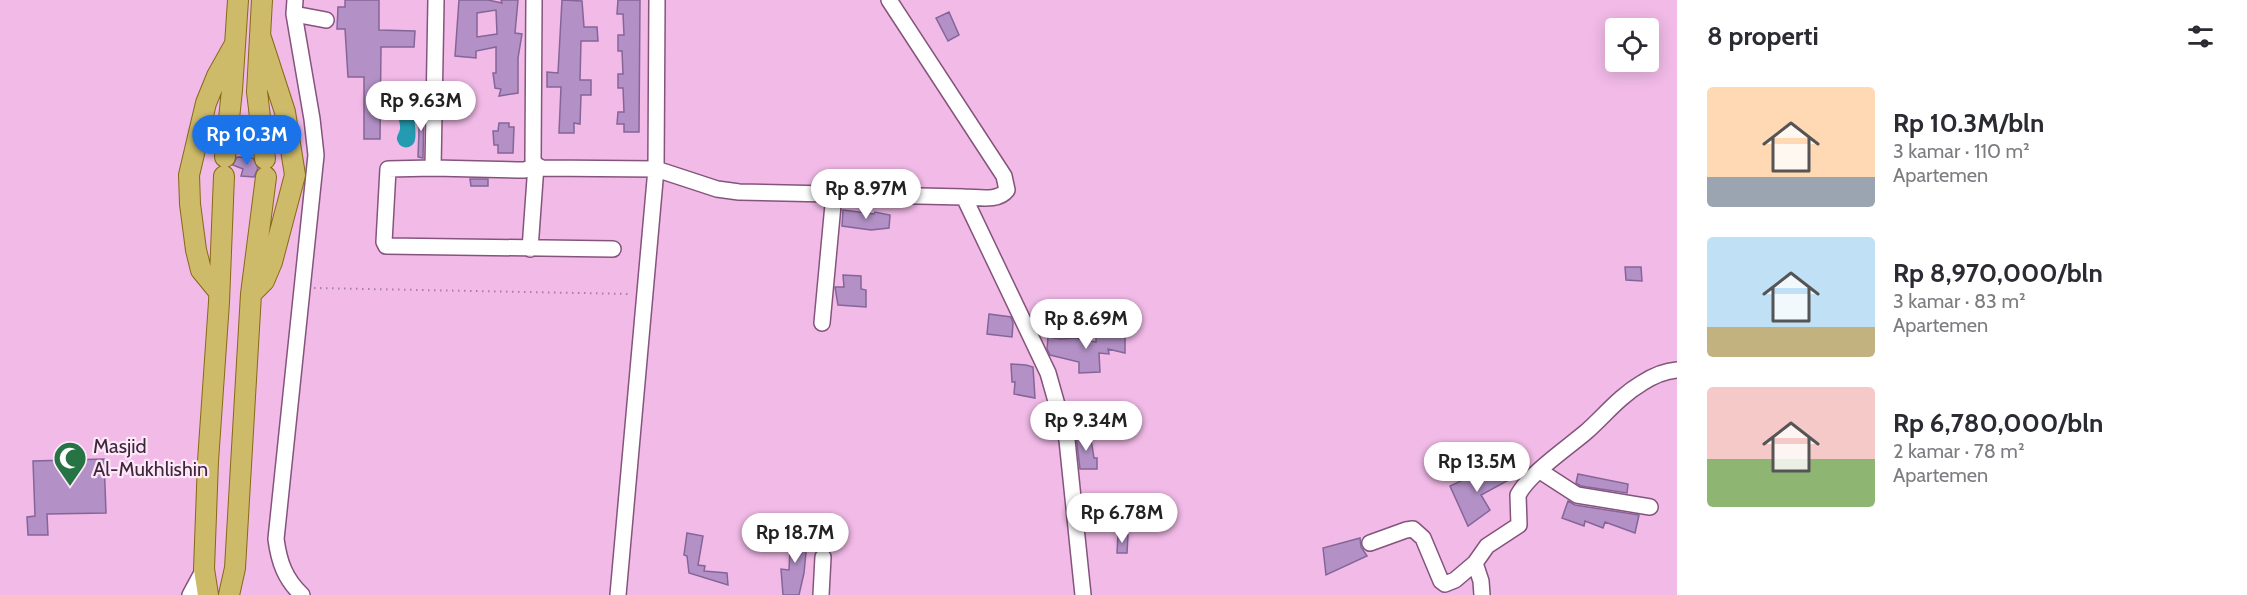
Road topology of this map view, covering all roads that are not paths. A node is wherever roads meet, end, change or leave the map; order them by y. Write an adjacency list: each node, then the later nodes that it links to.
1 (238, 0): 10 (main road)
2 (262, 0): 9 (main road)
3 (436, 0): 12 (street)
4 (534, 0): 11 (street)
5 (657, 0): 13 (street)
6 (889, 0): 15 (street)
7 (295, 7): 8 (street); 35 (street)
8 (326, 20)
9 (260, 35): 19 (main road); 19 (main road)
10 (235, 44): 18 (main road); 18 (main road)
11 (536, 165): 12 (street); 13 (street); 16 (street)
12 (433, 168): 16 (street)
13 (656, 169): 14 (street); 36 (street)
14 (834, 194): 15 (street); 20 (street)
15 (964, 197): 38 (street)
16 (530, 249): 17 (street)
17 (613, 249)
18 (219, 292): 22 (main road)
19 (251, 294): 23 (main road)
20 (822, 323)
21 (1677, 370): 24 (street)
22 (211, 416): 23 (main road); 29 (main road)
23 (243, 418): 30 (main road)
24 (1540, 471): 25 (street); 28 (street)
25 (1650, 507)
26 (1370, 543): 28 (street)
27 (823, 557): 37 (street)
28 (1475, 563): 39 (street)
29 (204, 568): 31 (street); 32 (main road)
30 (235, 568): 33 (main road); 34 (street)
31 (190, 595)
32 (208, 595)
33 (229, 595)
34 (240, 595)
35 (302, 595)
36 (618, 595)
37 (821, 595)
38 (1083, 595)
39 (1482, 595)

